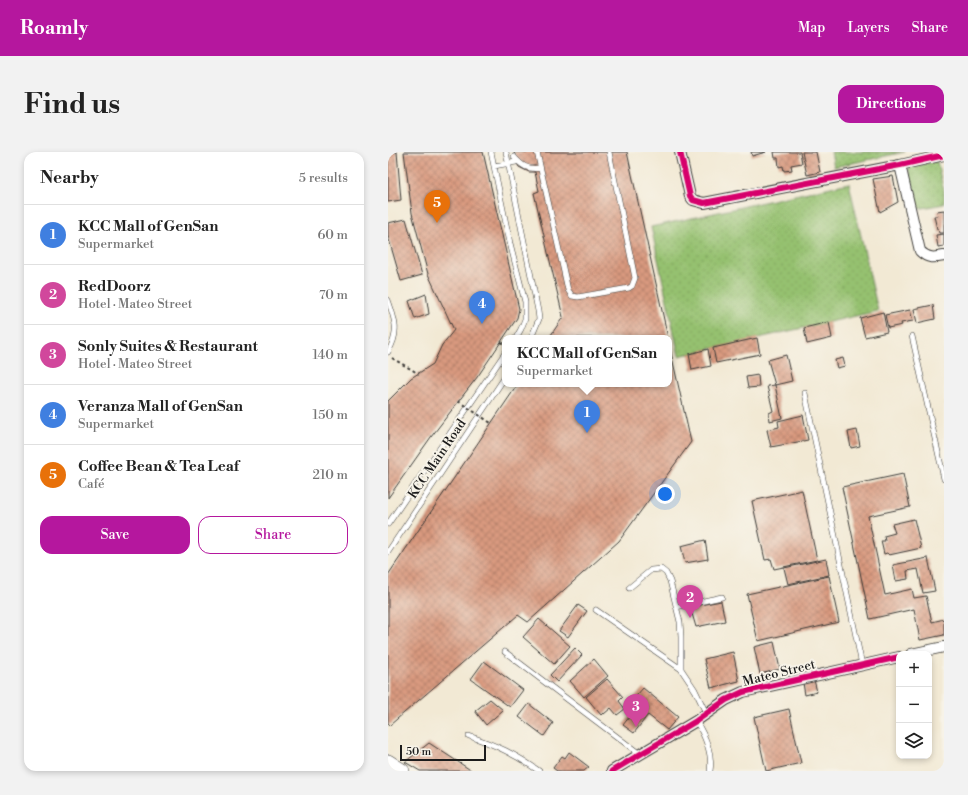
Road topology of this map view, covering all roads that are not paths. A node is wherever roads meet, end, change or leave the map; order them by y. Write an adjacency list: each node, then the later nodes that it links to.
1 (491, 152): 9 (lane)
2 (506, 152): 7 (lane)
3 (537, 152): 10 (lane)
4 (609, 152): 10 (lane)
5 (680, 152): 8 (street)
6 (944, 155): 8 (street)
7 (508, 164): 9 (lane); 10 (lane); 14 (lane)
8 (900, 165): 11 (street)
9 (494, 166): 13 (lane)
10 (540, 168)
11 (944, 256)
12 (388, 300): 16 (lane)
13 (518, 335)
14 (532, 335)
15 (912, 336): 20 (lane)
16 (388, 352)
17 (502, 357): 21 (lane, KCC Main Road)
18 (502, 381): 22 (lane, KCC Main Road)
19 (806, 393): 32 (lane)
20 (944, 479)
21 (388, 524)
22 (390, 544): 23 (lane, KCC Main Road)
23 (388, 552)
24 (629, 588): 26 (lane)
25 (722, 597): 26 (lane)
26 (676, 607): 33 (lane)
27 (596, 610): 33 (lane)
28 (944, 647): 29 (street)
29 (925, 651)
30 (505, 652): 37 (lane)
31 (896, 658): 32 (street, Mateo Street)
32 (862, 665): 34 (street, Mateo Street)
33 (681, 669): 34 (lane)
34 (706, 713): 35 (street, Mateo Street)
35 (696, 721): 37 (street, Mateo Street); 42 (lane)
36 (469, 736): 40 (lane)
37 (641, 755): 41 (street, Mateo Street)
38 (388, 762): 39 (main road)
39 (402, 771)
40 (539, 771)
41 (612, 771)
42 (710, 771)

